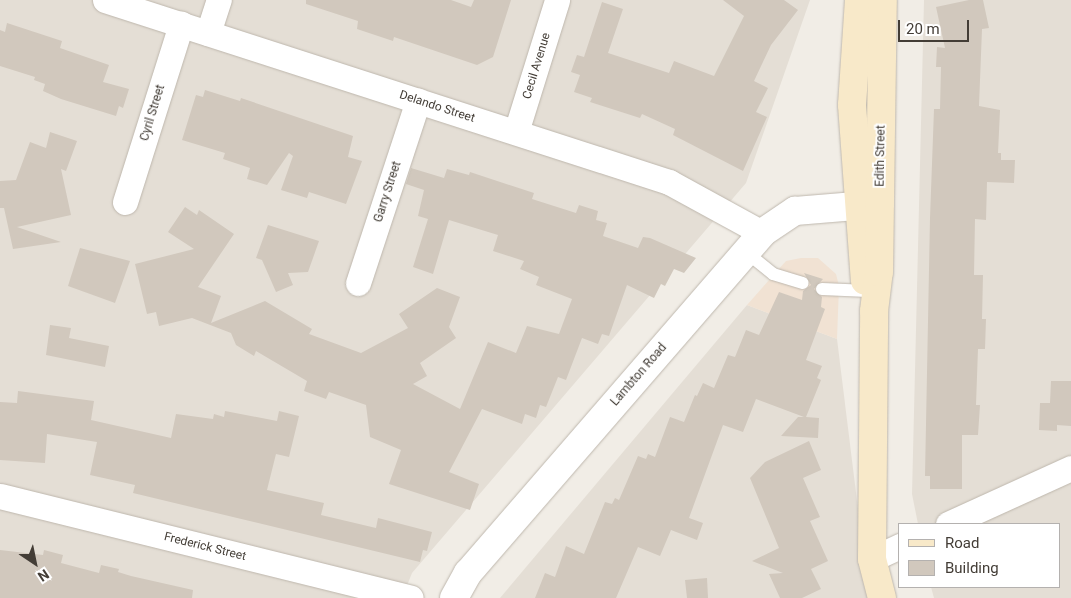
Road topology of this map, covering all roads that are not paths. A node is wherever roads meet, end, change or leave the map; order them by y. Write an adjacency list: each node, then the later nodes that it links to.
1 (105, 0): 6 (street, Delando Street)
2 (218, 0): 7 (street)
3 (557, 0): 9 (street, Cecil Avenue)
4 (858, 0): 11 (main road)
5 (883, 0): 11 (main road, Edith Street)
6 (181, 24): 7 (street, Delando Street); 10 (street, Cyril Street)
7 (208, 33): 8 (street, Delando Street)
8 (418, 101): 9 (street, Delando Street); 13 (street, Garry Street)
9 (516, 132): 12 (street, Delando Street)
10 (125, 202)
11 (868, 205): 12 (street, Lambton Road); 16 (main road, Edith Street)
12 (754, 243): 14 (lane); 23 (street, Lambton Road)
13 (358, 283)
14 (803, 283)
15 (822, 290): 16 (lane)
16 (871, 301): 21 (main road, Edith Street)
17 (1071, 468): 19 (street)
18 (0, 496): 22 (street, Frederick Street)
19 (950, 523)
20 (898, 547): 21 (street)
21 (872, 559): 24 (main road, Edith Street)
22 (410, 598)
23 (454, 598)
24 (882, 598)

